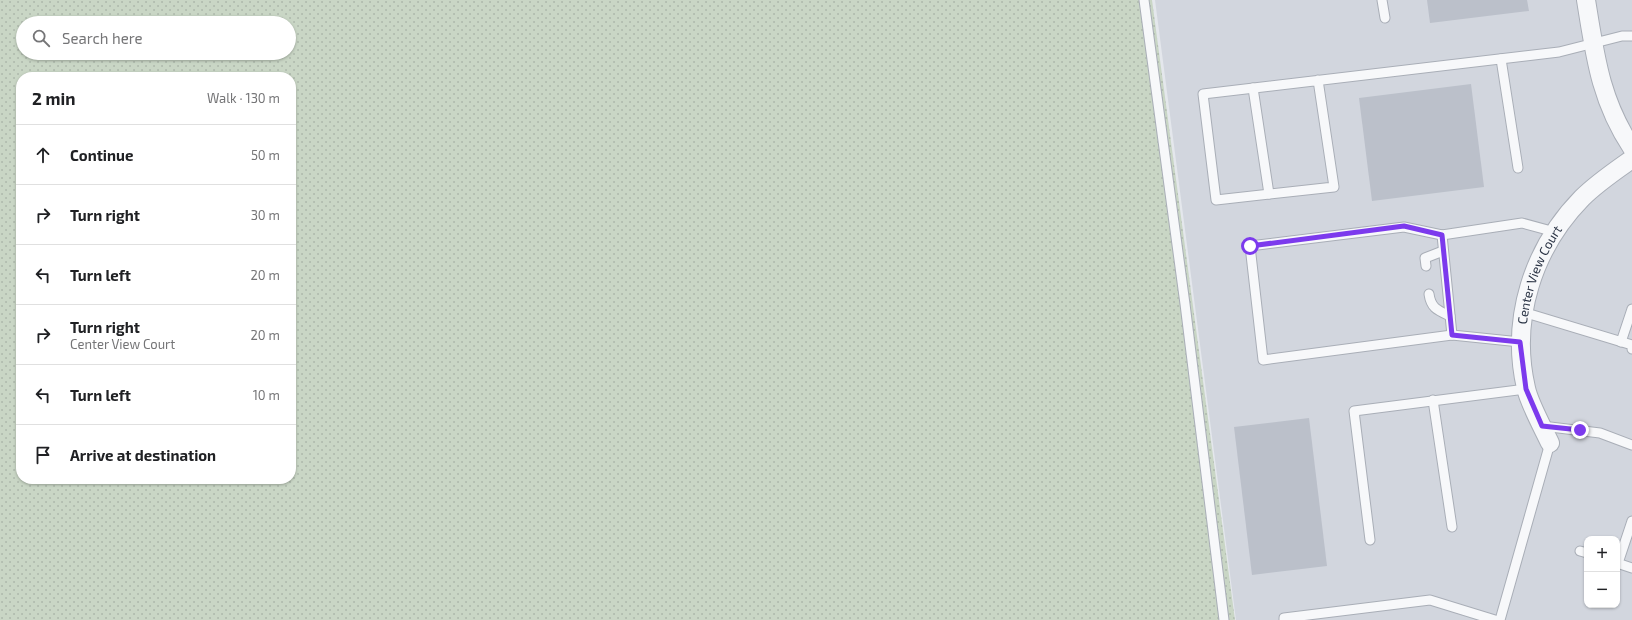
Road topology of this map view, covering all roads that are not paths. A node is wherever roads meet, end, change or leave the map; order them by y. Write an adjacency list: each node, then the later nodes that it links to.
1 (1144, 0): 37 (lane)
2 (1382, 0): 4 (lane)
3 (1586, 0): 6 (street)
4 (1385, 18)
5 (1632, 36): 6 (lane)
6 (1593, 44): 7 (lane); 10 (street)
7 (1501, 59): 8 (lane); 12 (lane)
8 (1318, 80): 9 (lane); 13 (lane)
9 (1253, 88): 13 (lane); 13 (lane)
10 (1632, 148)
11 (1632, 159): 14 (street, Center View Court)
12 (1518, 168)
13 (1269, 194)
14 (1555, 232): 15 (lane); 20 (street, Center View Court)
15 (1442, 235): 16 (lane); 22 (lane)
16 (1443, 251): 17 (lane); 21 (lane)
17 (1426, 266)
18 (1429, 294): 21 (lane)
19 (1632, 309): 24 (lane)
20 (1523, 312): 23 (street, Center View Court); 24 (lane)
21 (1450, 316): 22 (lane)
22 (1452, 335): 23 (lane)
23 (1520, 342): 26 (street, Center View Court)
24 (1621, 342): 25 (lane)
25 (1632, 348)
26 (1526, 389): 27 (lane); 28 (street, Center View Court)
27 (1433, 400): 32 (lane); 33 (lane)
28 (1542, 426): 29 (street, Center View Court); 30 (lane)
29 (1550, 443): 40 (lane)
30 (1632, 445)
31 (1632, 521): 34 (lane)
32 (1452, 527)
33 (1370, 540)
34 (1620, 555)
35 (1620, 564): 36 (lane)
36 (1632, 568)
37 (1224, 620)
38 (1284, 620): 39 (lane)
39 (1495, 620)
40 (1500, 620)

